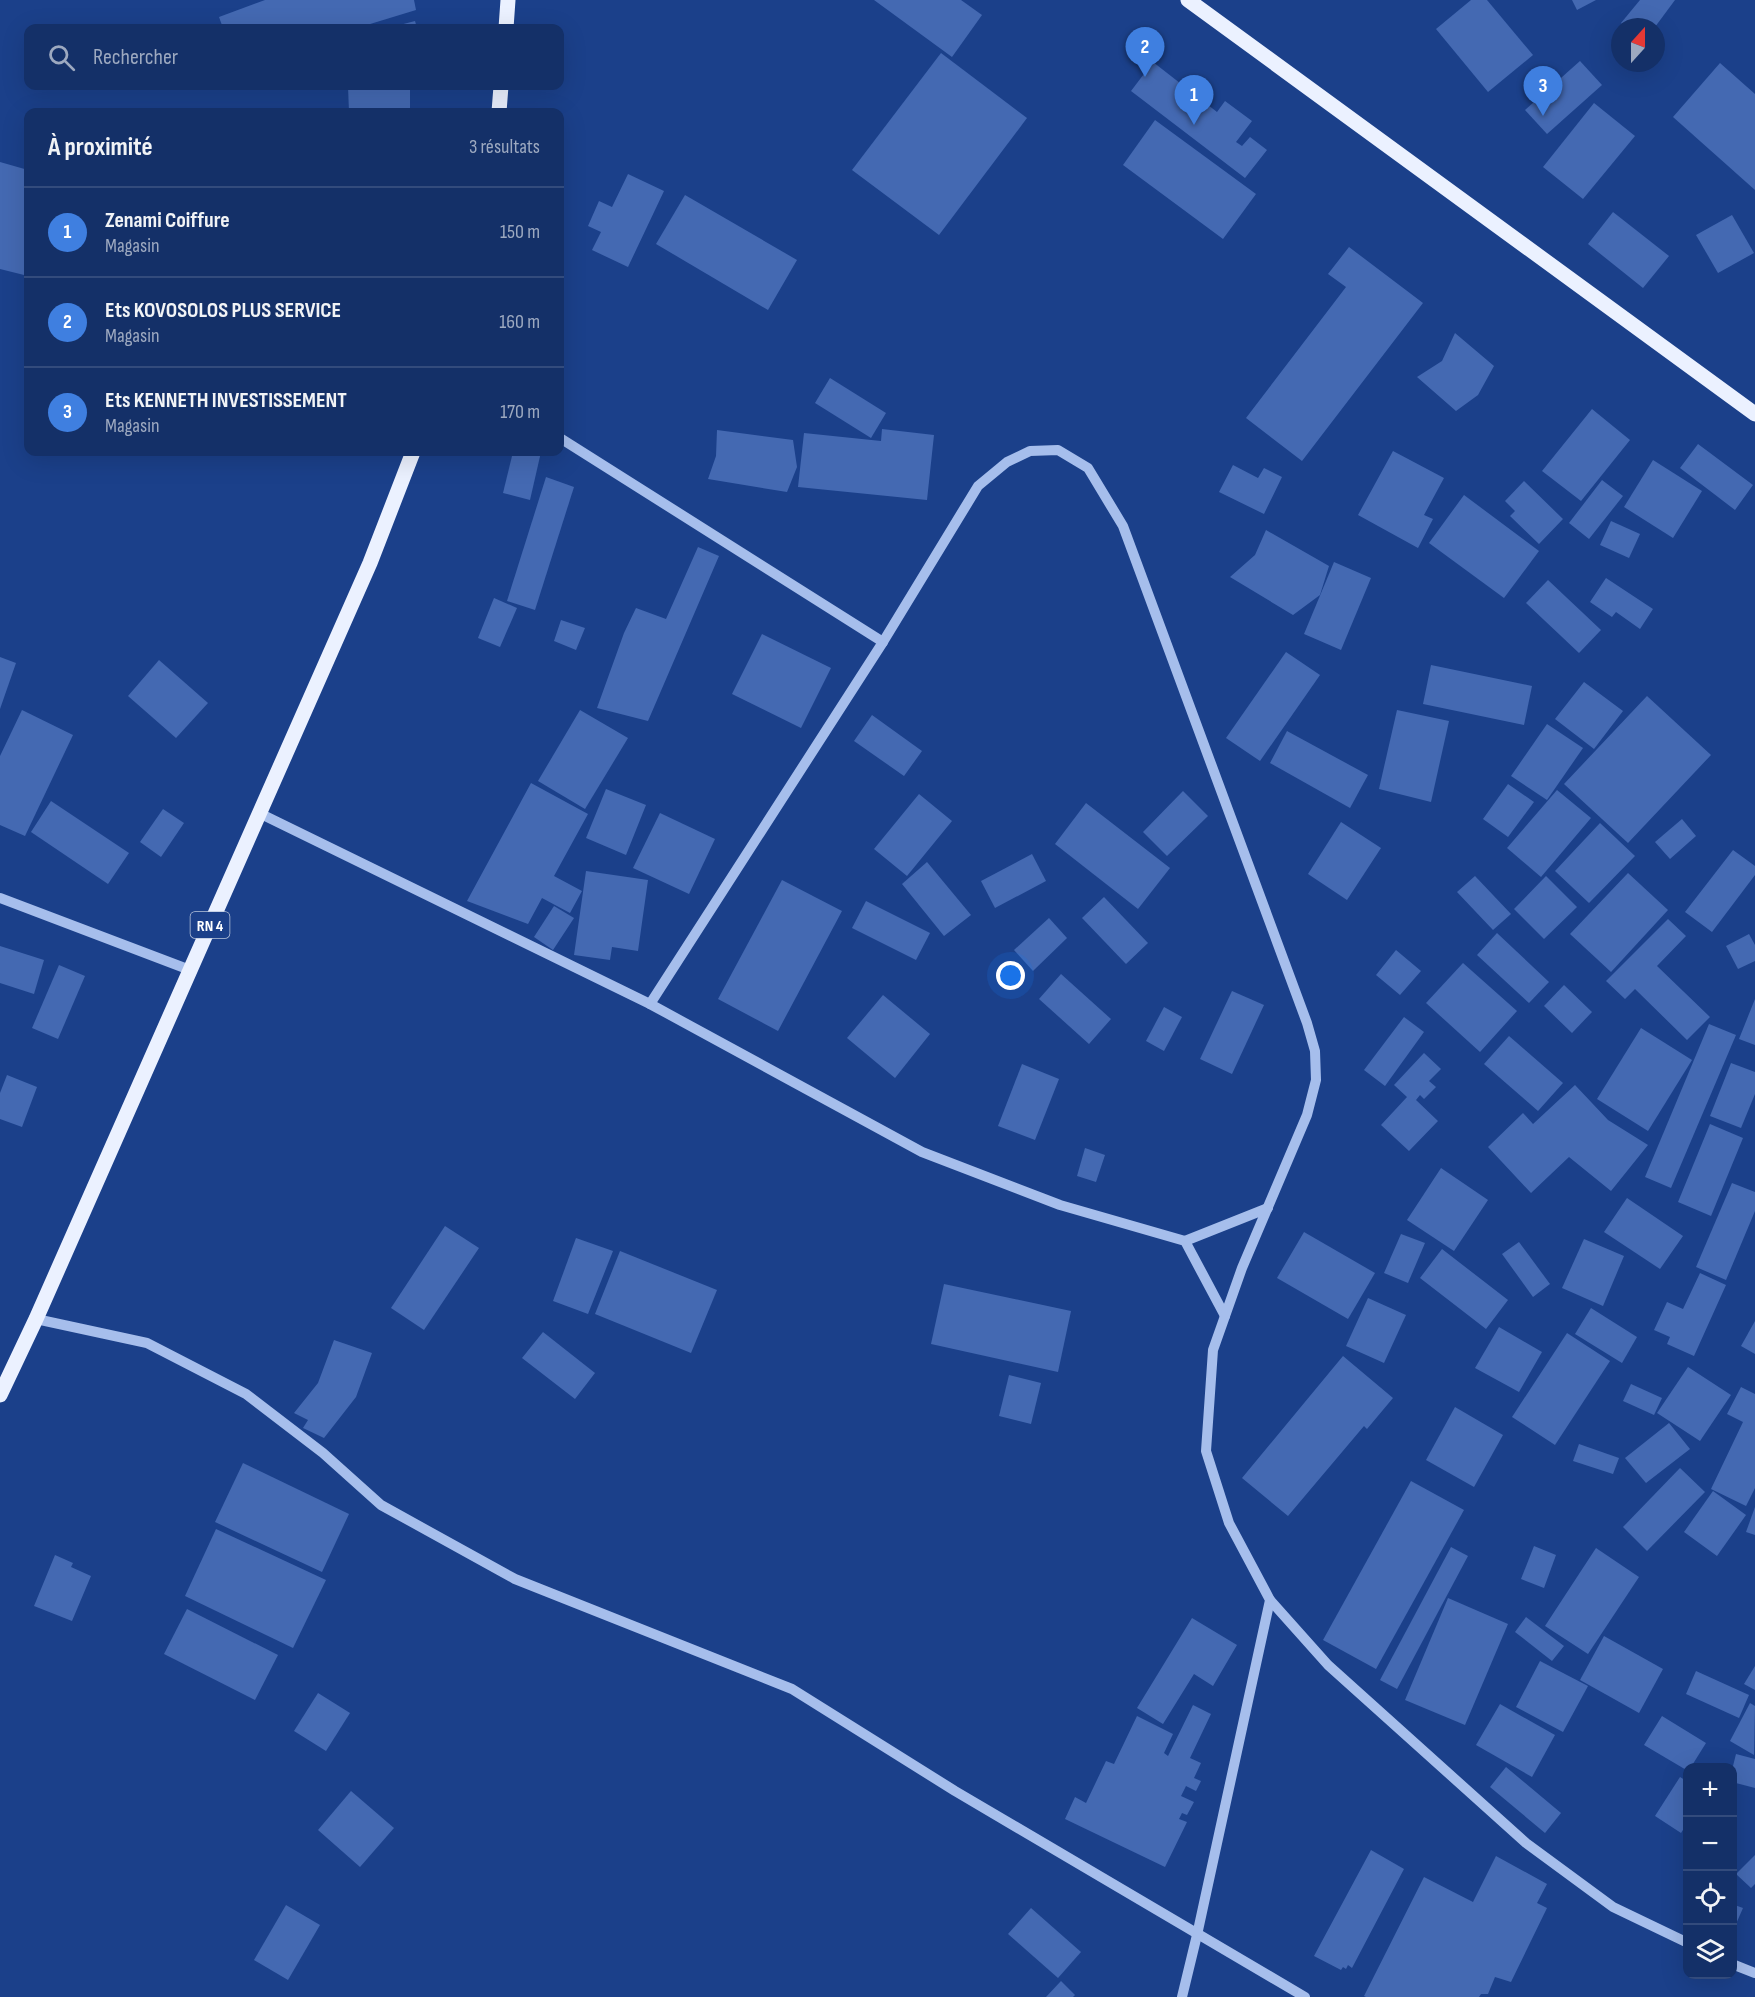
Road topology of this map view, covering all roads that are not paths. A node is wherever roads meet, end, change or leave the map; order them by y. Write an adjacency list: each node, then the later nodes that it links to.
1 (508, 0): 3 (main road)
2 (1188, 0): 6 (main road)
3 (506, 24)
4 (501, 90): 5 (main road)
5 (499, 108)
6 (1755, 414)
7 (564, 441): 9 (street)
8 (411, 456): 10 (main road, RN 4)
9 (884, 642): 13 (street); 14 (street)
10 (259, 813): 12 (main road, RN 4); 13 (street)
11 (0, 898): 12 (street)
12 (190, 970): 17 (main road, RN 4)
13 (650, 1004): 15 (street)
14 (1268, 1208): 15 (street); 16 (street)
15 (1185, 1241): 16 (street)
16 (1225, 1316): 19 (street)
17 (36, 1319): 18 (main road, RN 4); 20 (street)
18 (0, 1393)
19 (1270, 1600): 20 (street); 21 (street)
20 (1197, 1935): 24 (street); 25 (street)
21 (1683, 1941)
22 (1737, 1966): 23 (street)
23 (1755, 1973)
24 (1182, 1997)
25 (1305, 1997)

